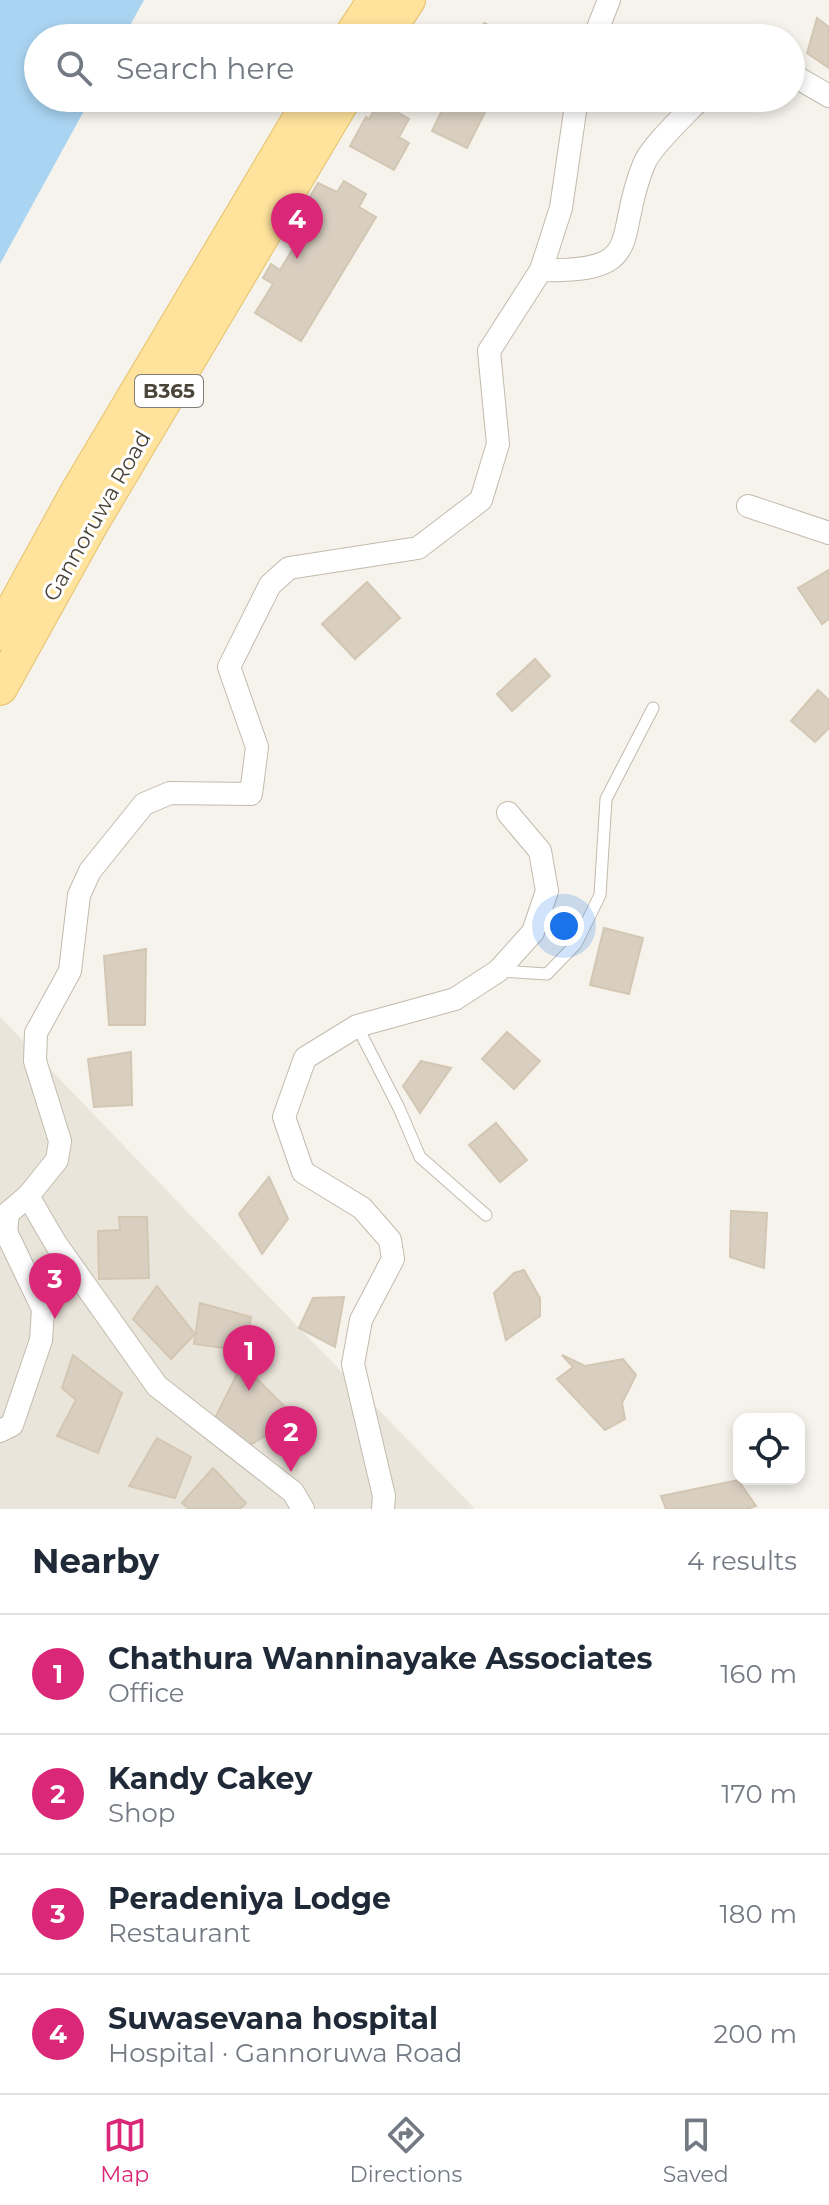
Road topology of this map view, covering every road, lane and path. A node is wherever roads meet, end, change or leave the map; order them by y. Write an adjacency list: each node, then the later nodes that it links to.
1 (375, 0): 4 (main road)
2 (408, 0): 5 (main road)
3 (609, 0): 6 (street)
4 (359, 24)
5 (392, 24)
6 (600, 24)
7 (805, 82): 8 (street)
8 (829, 96)
9 (304, 112): 16 (main road, Gannoruwa Road / B365)
10 (336, 112): 17 (main road, Gannoruwa Road / B365)
11 (575, 112): 13 (street)
12 (688, 112): 13 (street)
13 (541, 270): 22 (street)
14 (748, 506): 15 (street)
15 (829, 533)
16 (0, 633)
17 (0, 688)
18 (653, 708): 20 (lane)
19 (508, 813): 20 (street)
20 (498, 971): 21 (street)
21 (357, 1026): 23 (lane); 26 (street)
22 (28, 1196): 24 (street); 25 (street)
23 (486, 1215)
24 (0, 1431)
25 (303, 1509)
26 (383, 1509)

